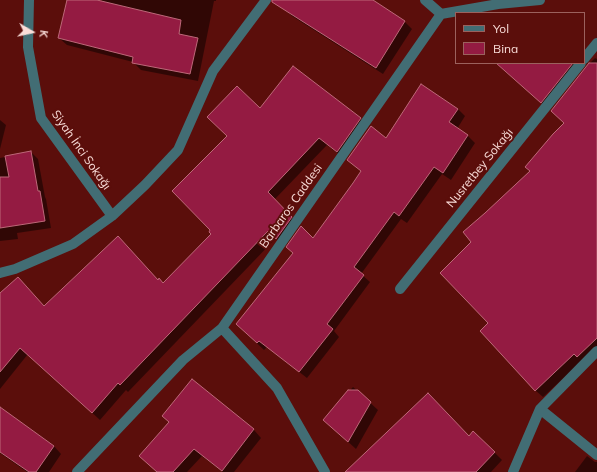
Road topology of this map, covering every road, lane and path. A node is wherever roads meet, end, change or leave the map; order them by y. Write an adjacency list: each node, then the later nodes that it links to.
1 (29, 0): 9 (street, Siyah İnci Sokağı)
2 (266, 0): 9 (street)
3 (425, 0): 5 (street)
4 (540, 0): 5 (street)
5 (441, 14): 12 (street, Barbaros Caddesi)
6 (597, 43): 7 (street)
7 (585, 58)
8 (580, 64): 11 (street, Nusretbey Sokağı)
9 (112, 216): 10 (street)
10 (0, 273)
11 (400, 289)
12 (222, 328): 16 (street, Barbaros Caddesi); 17 (street)
13 (597, 351): 14 (street)
14 (540, 409): 15 (street); 18 (street)
15 (597, 455)
16 (77, 472)
17 (325, 472)
18 (513, 472)

